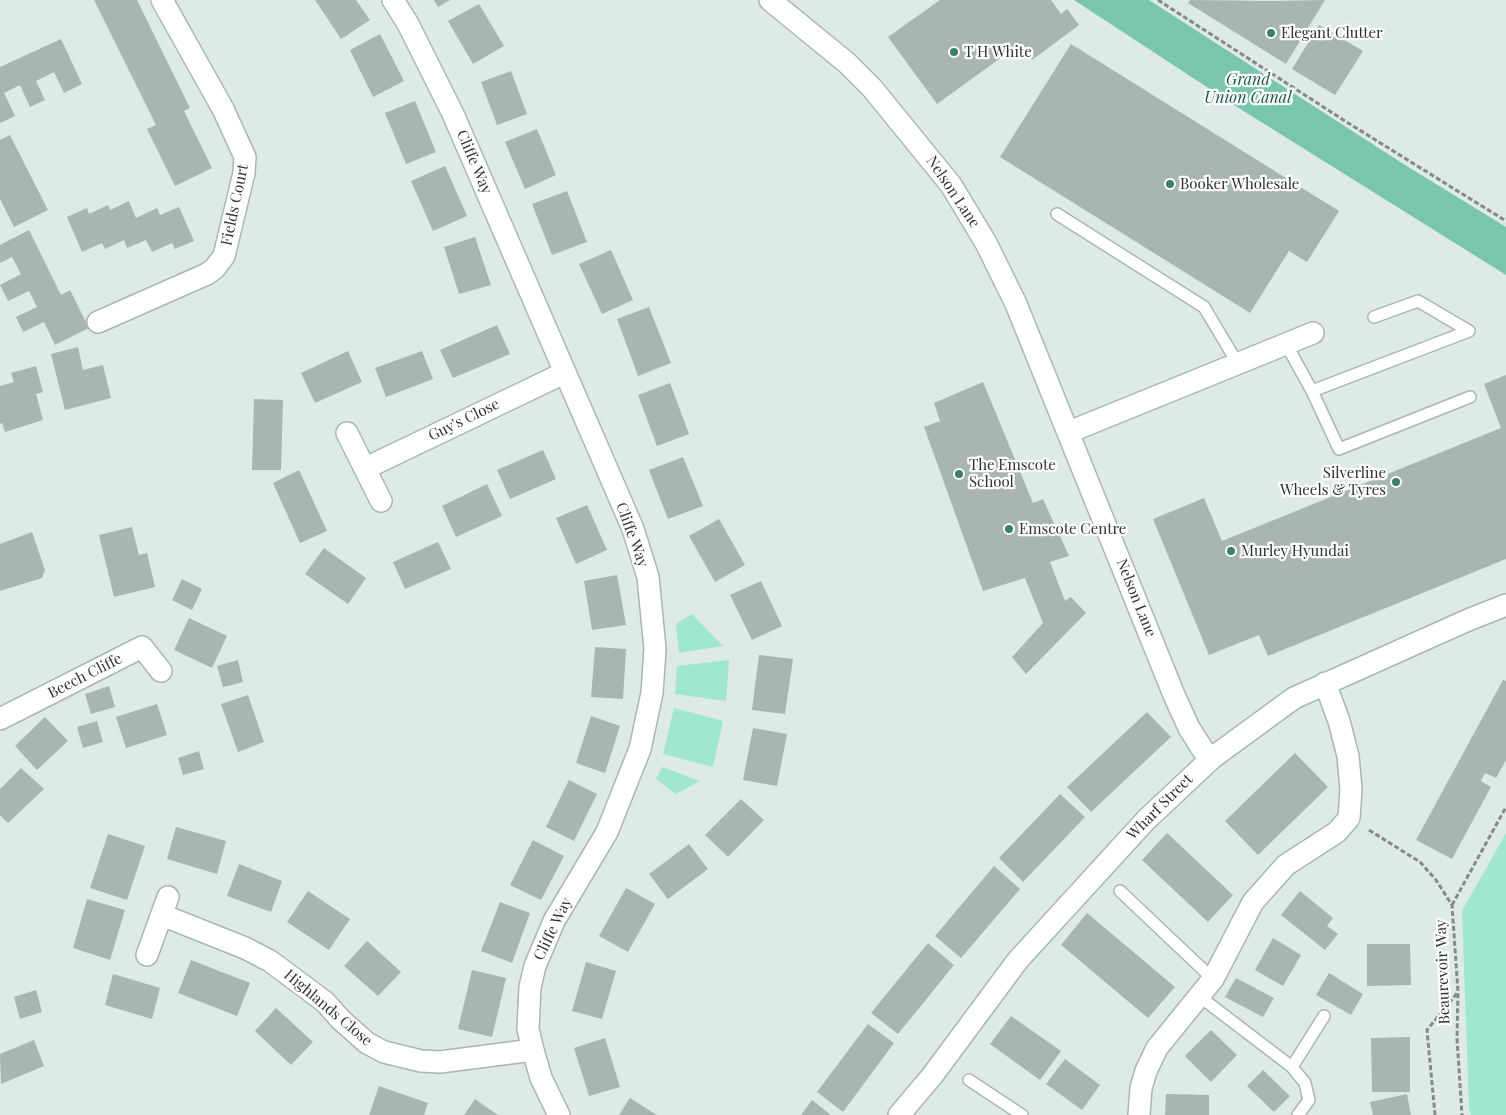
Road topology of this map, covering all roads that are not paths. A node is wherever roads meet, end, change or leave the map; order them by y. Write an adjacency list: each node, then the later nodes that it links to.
1 (162, 0): 6 (street, Fields Court)
2 (393, 0): 10 (street, Cliffe Way)
3 (770, 0): 13 (street, Nelson Lane)
4 (1057, 214): 9 (lane)
5 (1374, 317): 11 (lane)
6 (98, 322)
7 (1313, 333): 8 (street)
8 (1286, 344): 9 (street); 11 (lane)
9 (1238, 364): 13 (street)
10 (564, 373): 15 (street, Guy's Close); 27 (street, Cliffe Way)
11 (1312, 391): 12 (lane)
12 (1470, 397)
13 (1069, 432): 21 (street, Nelson Lane)
14 (347, 433): 15 (street)
15 (366, 468): 16 (street)
16 (381, 501)
17 (1506, 605): 19 (street, Wharf Street)
18 (161, 671): 20 (street, Beech Cliffe)
19 (1325, 683): 21 (street, Wharf Street); 24 (street)
20 (0, 719)
21 (1212, 758): 31 (street, Wharf Street)
22 (1120, 891): 24 (lane)
23 (147, 955): 27 (street, Highlands Close)
24 (1213, 979): 25 (street)
25 (1198, 996): 28 (lane); 33 (street)
26 (1324, 1016): 28 (lane)
27 (533, 1050): 30 (street, Cliffe Way)
28 (1292, 1067): 34 (lane)
29 (970, 1080): 32 (lane)
30 (559, 1115)
31 (899, 1115)
32 (1022, 1115)
33 (1139, 1115)
34 (1298, 1115)

